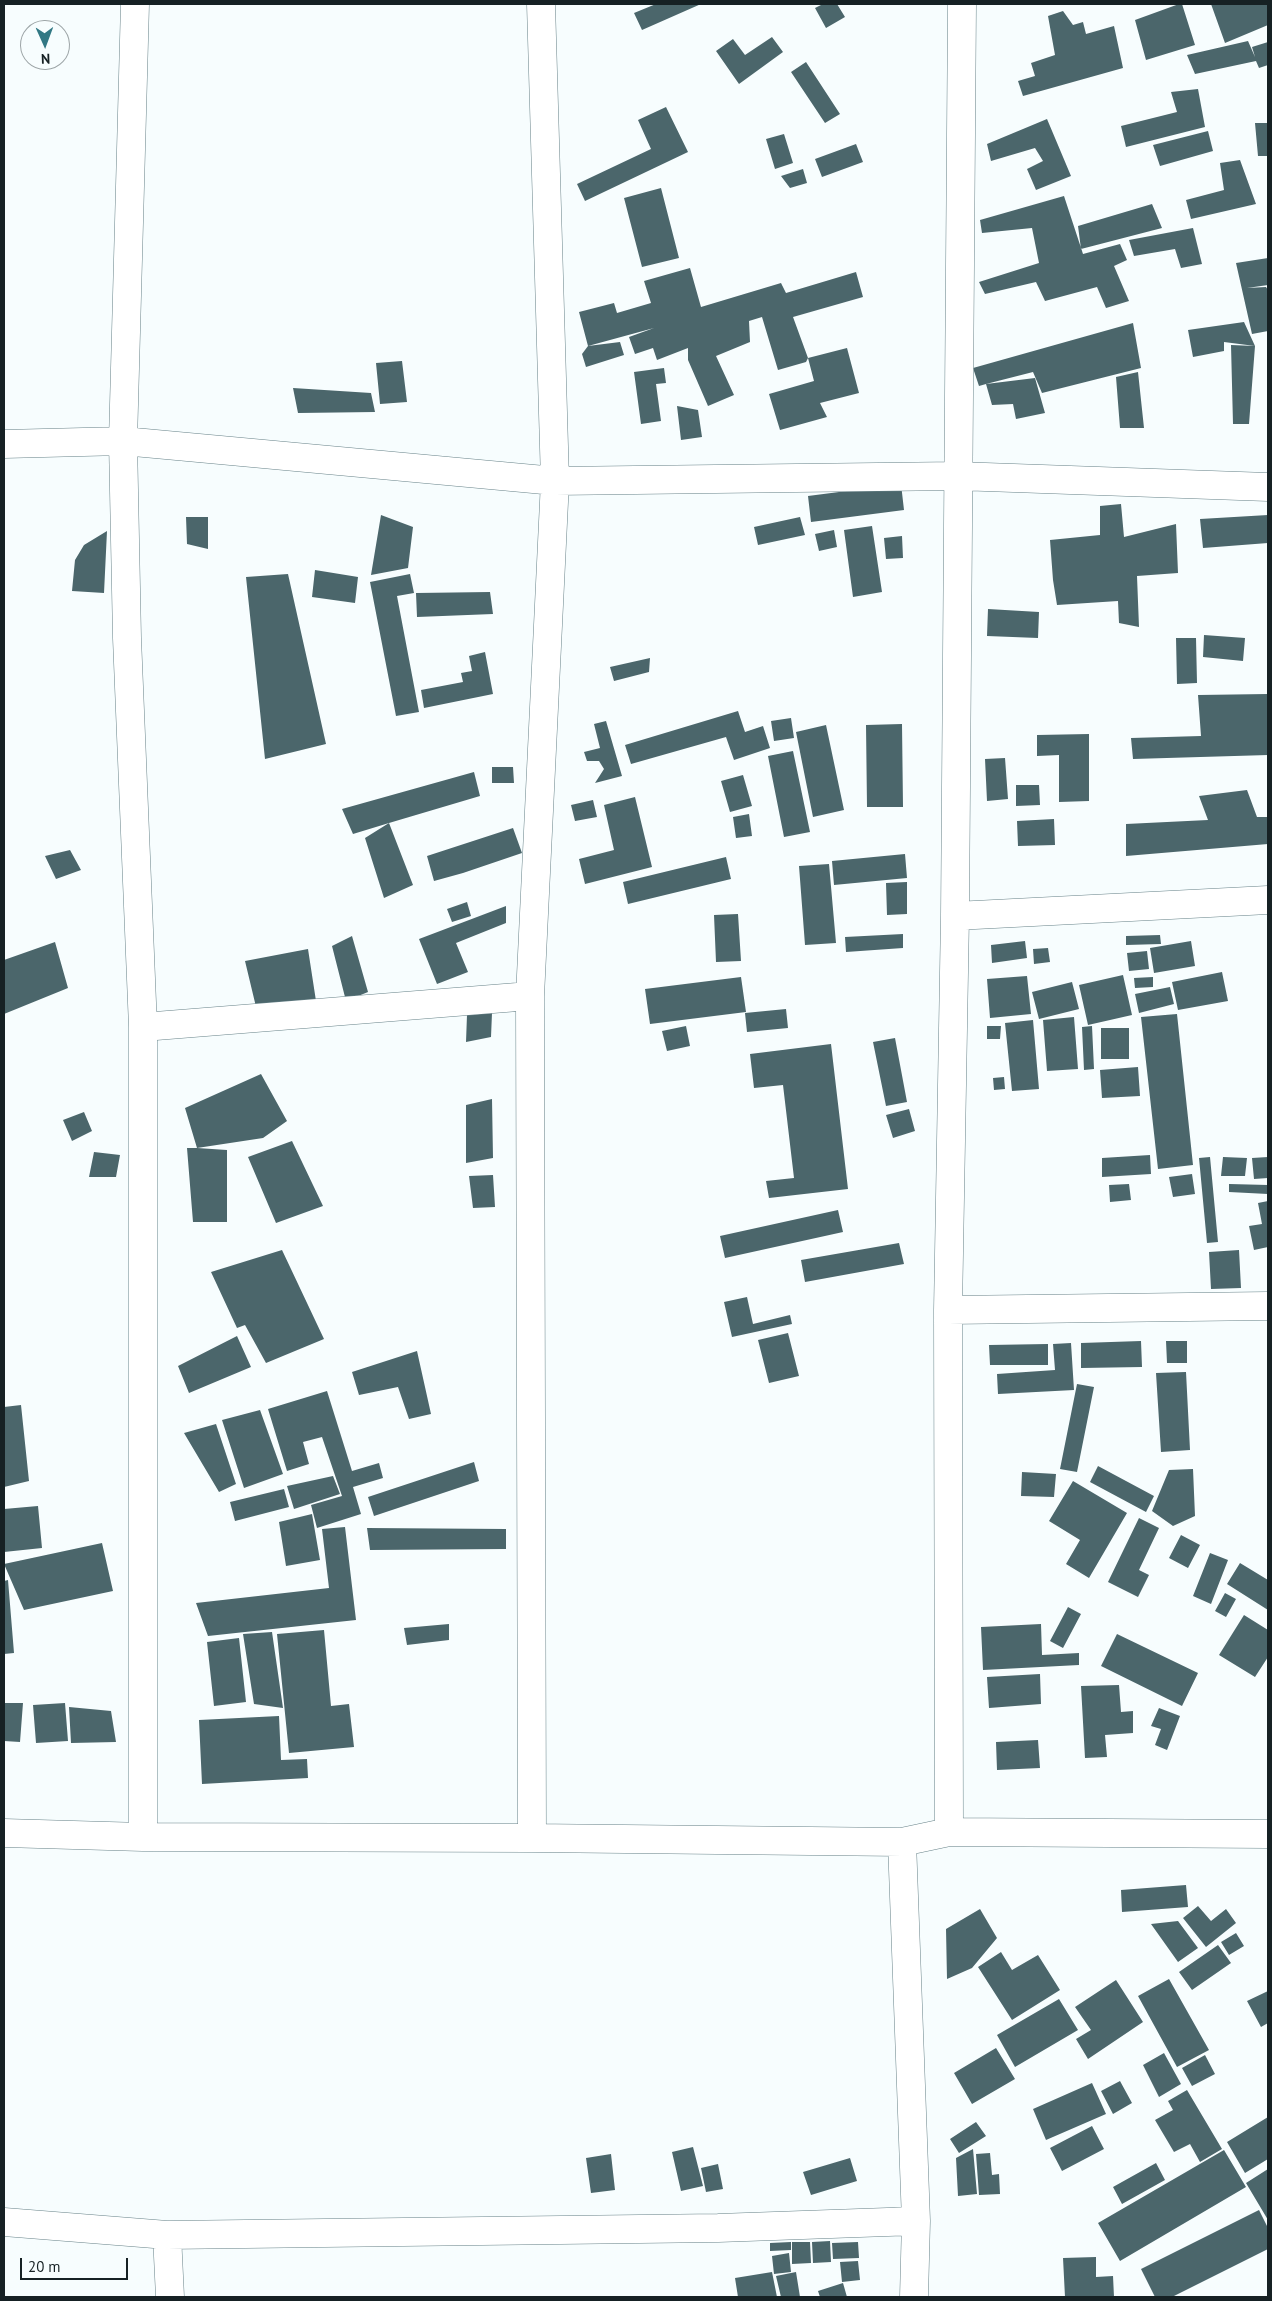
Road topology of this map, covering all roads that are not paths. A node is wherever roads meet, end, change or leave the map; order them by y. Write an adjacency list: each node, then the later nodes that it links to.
1 (135, 4): 4 (street)
2 (541, 4): 7 (street)
3 (962, 4): 6 (street)
4 (123, 441): 5 (street); 7 (street); 12 (street)
5 (4, 444)
6 (957, 476): 7 (street); 8 (street); 10 (street)
7 (555, 481): 11 (street)
8 (1268, 487)
9 (1268, 900): 10 (street)
10 (955, 916): 14 (street)
11 (530, 996): 12 (street); 19 (street)
12 (143, 1027): 18 (street)
13 (1268, 1306): 14 (street)
14 (948, 1310): 15 (street)
15 (949, 1832): 17 (street); 20 (street)
16 (4, 1833): 18 (street)
17 (1268, 1834)
18 (143, 1837): 19 (street)
19 (532, 1838): 20 (street)
20 (902, 1842): 21 (street)
21 (916, 2221): 23 (street); 25 (street)
22 (4, 2222): 23 (street)
23 (167, 2235): 24 (street)
24 (170, 2297)
25 (914, 2297)

